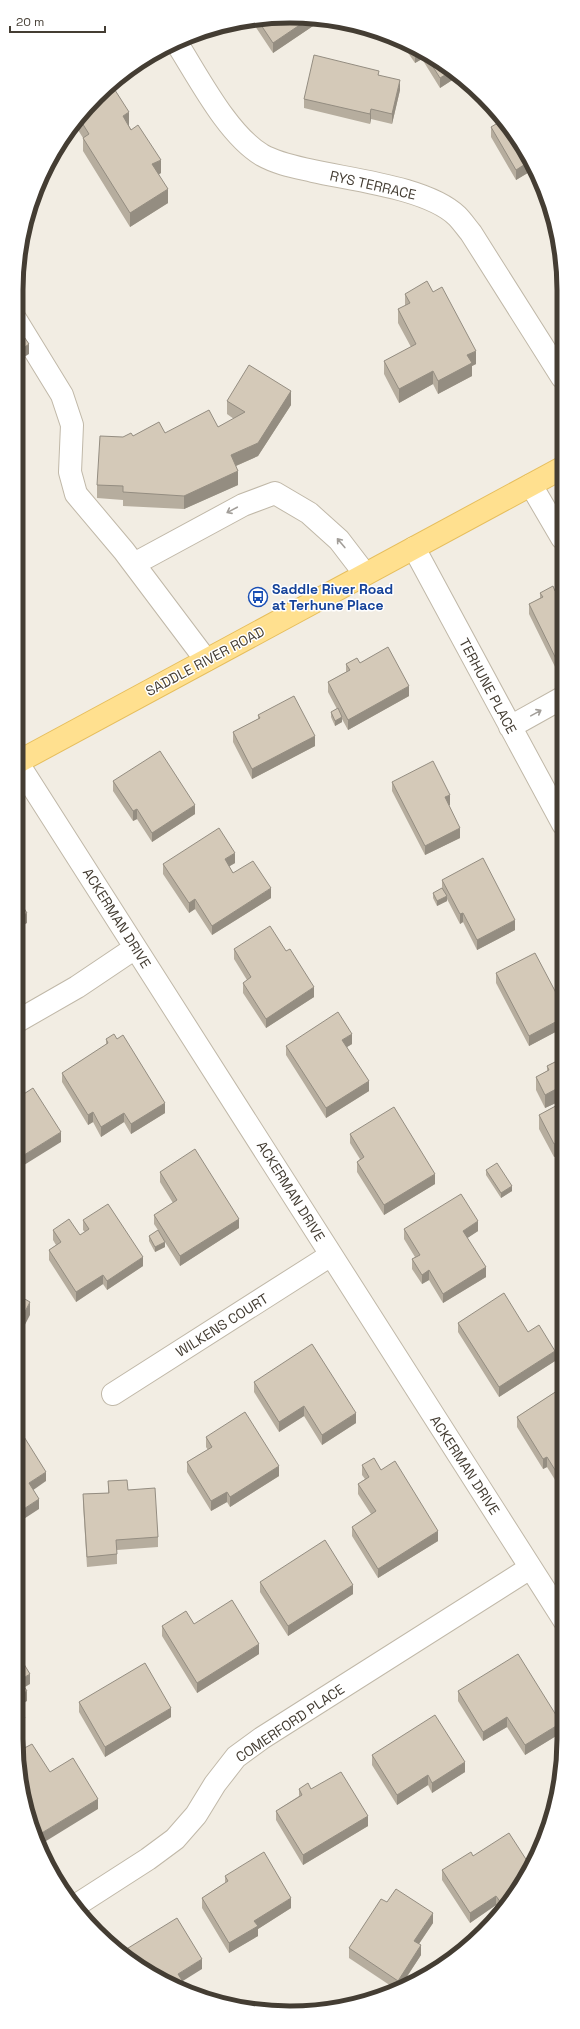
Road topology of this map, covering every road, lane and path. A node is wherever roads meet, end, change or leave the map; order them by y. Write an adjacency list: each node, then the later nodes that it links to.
1 (179, 47): 3 (street, RYS TERRACE)
2 (23, 331): 8 (street)
3 (557, 370)
4 (557, 471): 5 (main road, SADDLE RIVER ROAD)
5 (531, 485): 6 (street); 7 (main road, SADDLE RIVER ROAD)
6 (557, 529)
7 (414, 548): 9 (main road, SADDLE RIVER ROAD); 12 (street, TERHUNE PLACE)
8 (134, 564): 9 (street, one-way to 8); 10 (street)
9 (365, 574): 10 (main road, SADDLE RIVER ROAD)
10 (206, 660): 13 (main road, SADDLE RIVER ROAD)
11 (557, 701): 12 (street, one-way to 11)
12 (510, 727): 15 (street, TERHUNE PLACE)
13 (23, 760)
14 (23, 772): 16 (street, ACKERMAN DRIVE)
15 (557, 813)
16 (135, 948): 17 (street); 18 (street, ACKERMAN DRIVE)
17 (23, 1018)
18 (331, 1255): 19 (street, WILKENS COURT); 20 (street, ACKERMAN DRIVE)
19 (113, 1394)
20 (530, 1568): 21 (street, ACKERMAN DRIVE); 22 (street, COMERFORD PLACE)
21 (557, 1609)
22 (79, 1903)

